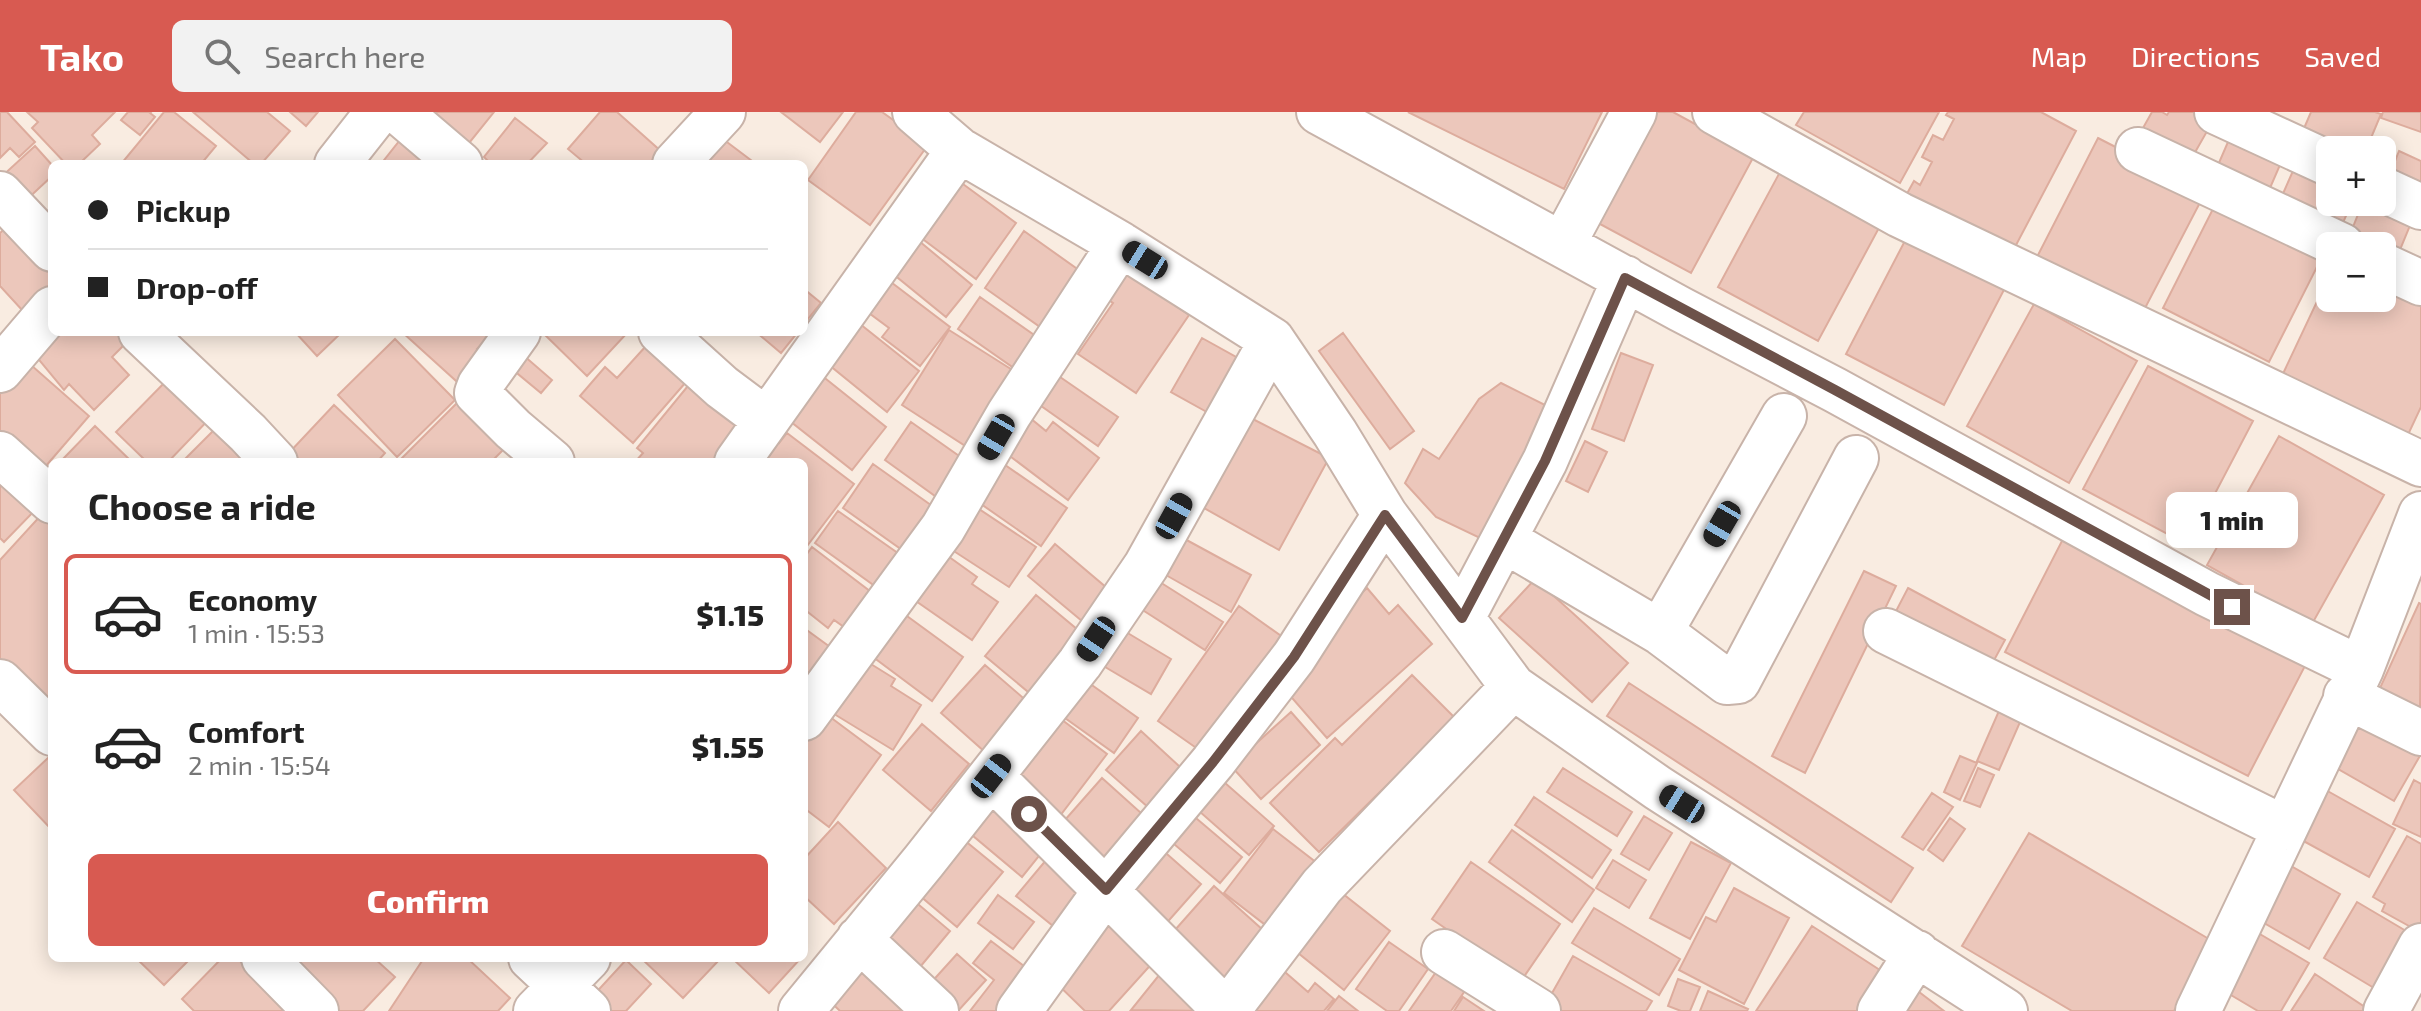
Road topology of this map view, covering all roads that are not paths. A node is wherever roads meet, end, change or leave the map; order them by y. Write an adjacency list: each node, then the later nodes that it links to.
1 (378, 112): 12 (street)
2 (399, 112): 13 (street)
3 (723, 112): 14 (street)
4 (1319, 112): 20 (street)
5 (1634, 112): 20 (street)
6 (1715, 112): 38 (street)
7 (2217, 112): 11 (street)
8 (919, 113): 9 (street)
9 (959, 150): 19 (street); 32 (street)
10 (2138, 150): 18 (street)
11 (2316, 158)
12 (340, 160)
13 (455, 160)
14 (679, 160)
15 (0, 194): 21 (street)
16 (2396, 195): 17 (street)
17 (2421, 207)
18 (2316, 234)
19 (1120, 244): 29 (street); 49 (street)
20 (1563, 244): 23 (street)
21 (48, 245)
22 (2396, 271): 24 (street)
23 (1625, 278): 42 (street); 47 (street)
24 (2421, 283)
25 (48, 314): 30 (street)
26 (145, 336): 34 (street)
27 (515, 336): 35 (street)
28 (665, 336): 32 (street)
29 (1272, 340): 41 (street); 52 (street)
30 (0, 370)
31 (1784, 416): 45 (street)
32 (766, 420): 36 (street)
33 (0, 454): 39 (street)
34 (271, 458)
35 (547, 458)
36 (740, 458)
37 (1856, 458): 45 (street)
38 (2421, 464)
39 (48, 497)
40 (2421, 514): 47 (street)
41 (1385, 515): 43 (street); 54 (street)
42 (1504, 540): 43 (street); 45 (street)
43 (1462, 618): 48 (street)
44 (1886, 631): 53 (street)
45 (1660, 632)
46 (0, 682): 50 (street)
47 (2354, 683): 51 (street); 53 (street)
48 (1513, 687): 58 (street); 64 (street)
49 (808, 713)
50 (48, 729)
51 (2421, 733)
52 (991, 776): 54 (street); 55 (street)
53 (2284, 828): 68 (street)
54 (1106, 890): 63 (street); 64 (street)
55 (859, 939): 61 (street); 62 (street)
56 (2421, 946): 69 (street)
57 (1444, 952): 65 (street)
58 (1917, 953): 66 (street); 67 (street)
59 (268, 962): 60 (street)
60 (316, 1011)
61 (801, 1011)
62 (936, 1011)
63 (1019, 1011)
64 (1227, 1011)
65 (1538, 1011)
66 (1880, 1011)
67 (2005, 1011)
68 (2198, 1011)
69 (2386, 1011)

